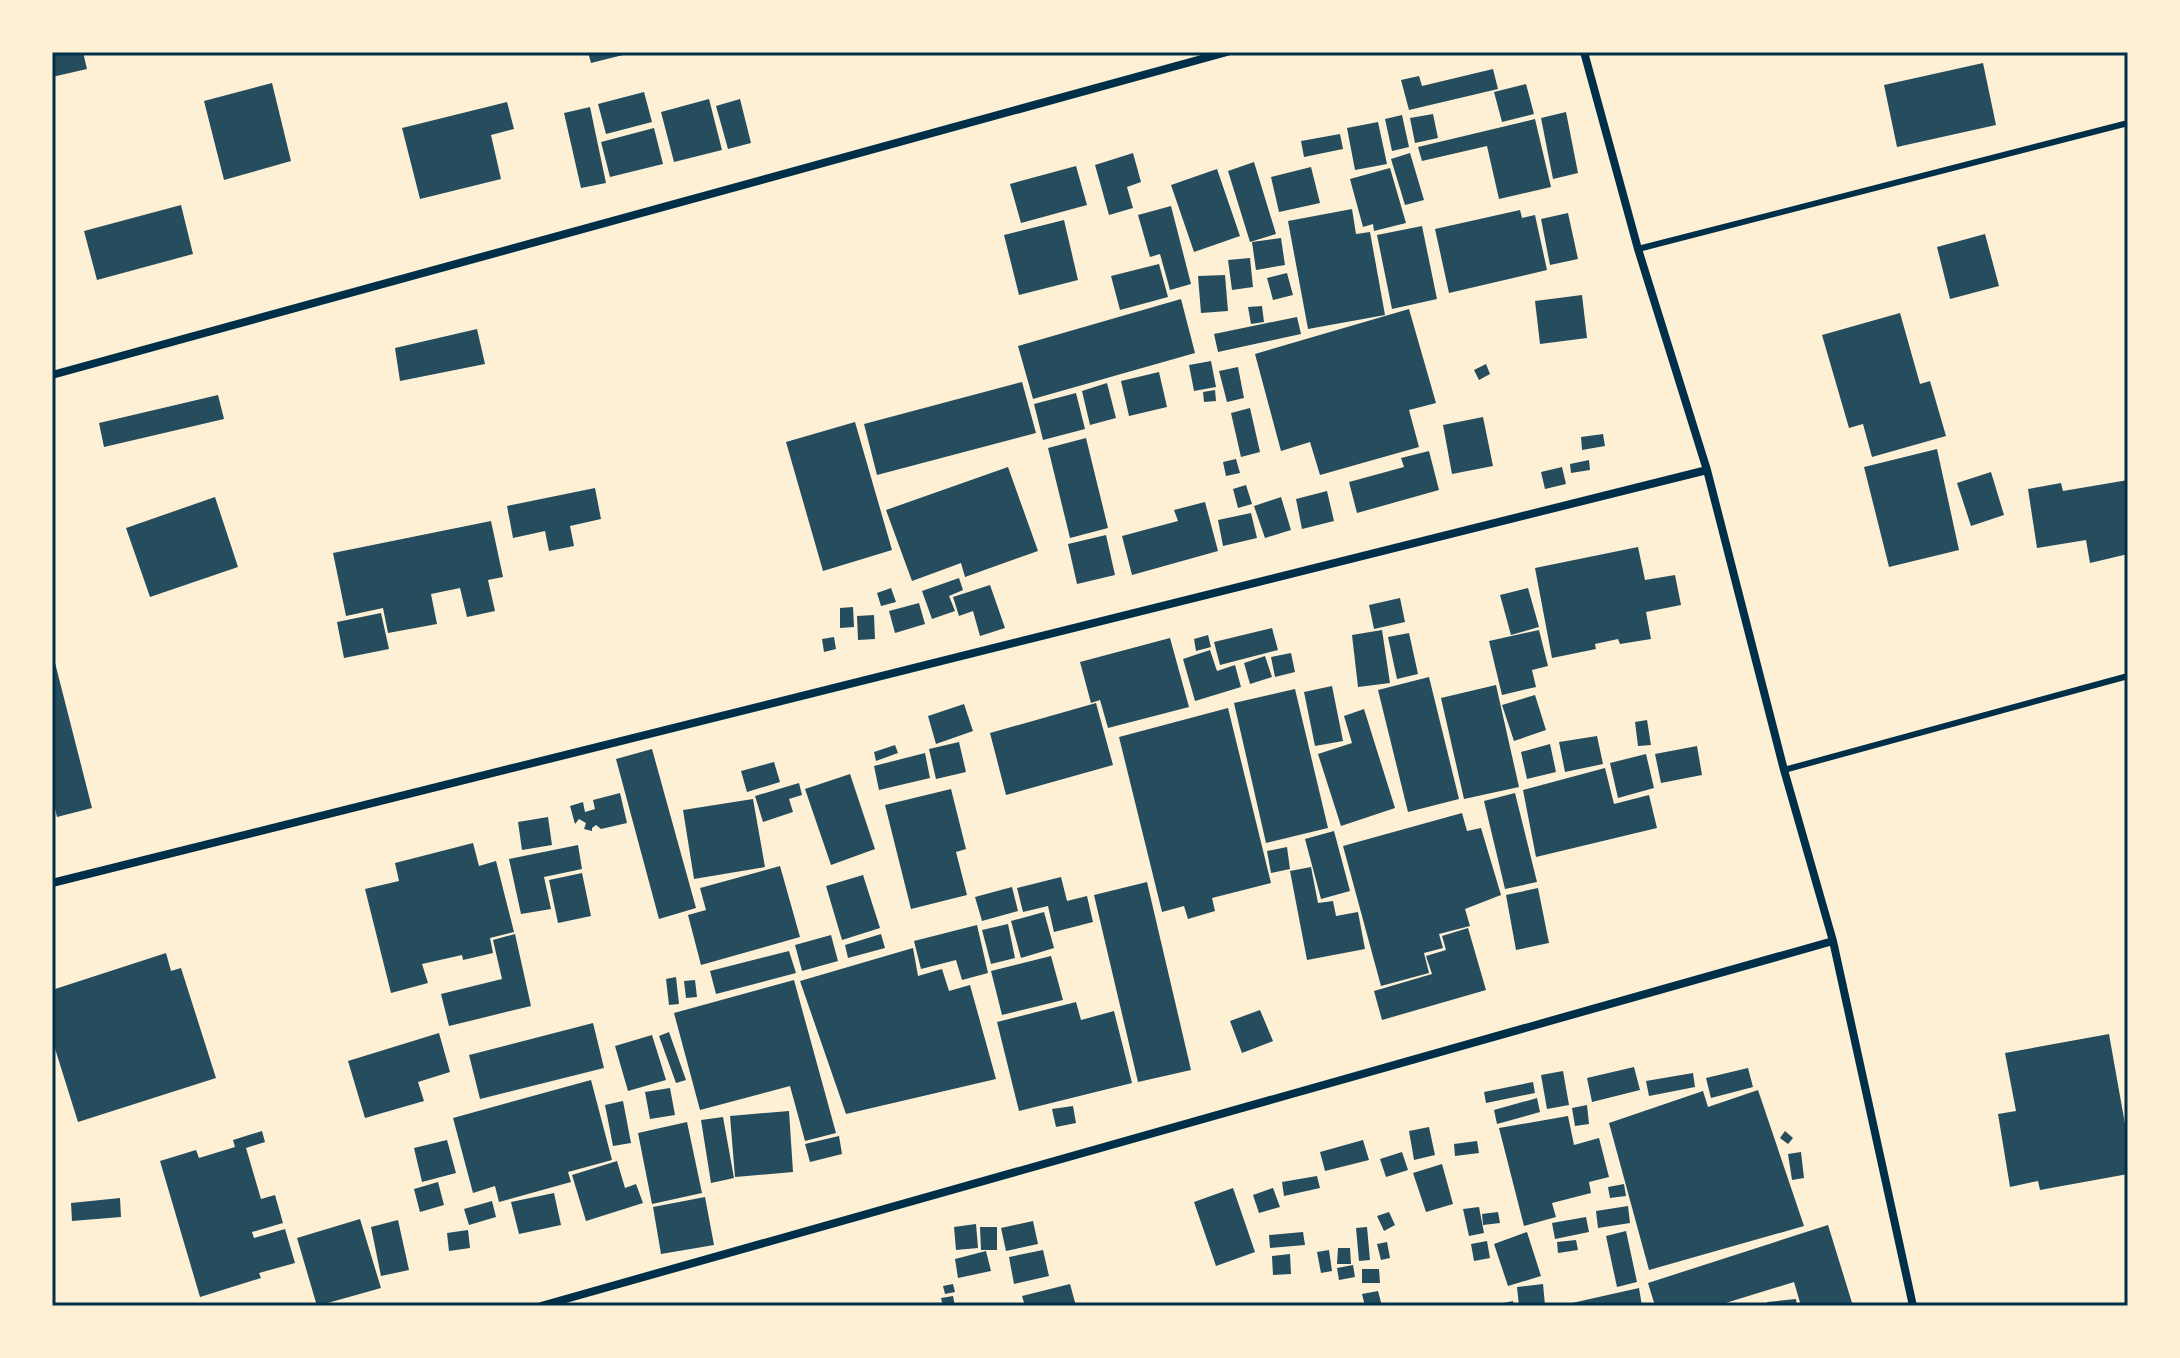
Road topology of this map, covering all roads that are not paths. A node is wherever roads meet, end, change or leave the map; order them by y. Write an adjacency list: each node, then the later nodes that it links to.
1 (1227, 52): 5 (street)
2 (1584, 52): 4 (street)
3 (2128, 123): 4 (lane)
4 (1638, 249): 6 (street)
5 (52, 375)
6 (1707, 470): 8 (street); 9 (street)
7 (2128, 676): 8 (lane)
8 (1784, 770): 10 (street)
9 (52, 883)
10 (1833, 941): 11 (street); 12 (street)
11 (541, 1306)
12 (1913, 1306)

